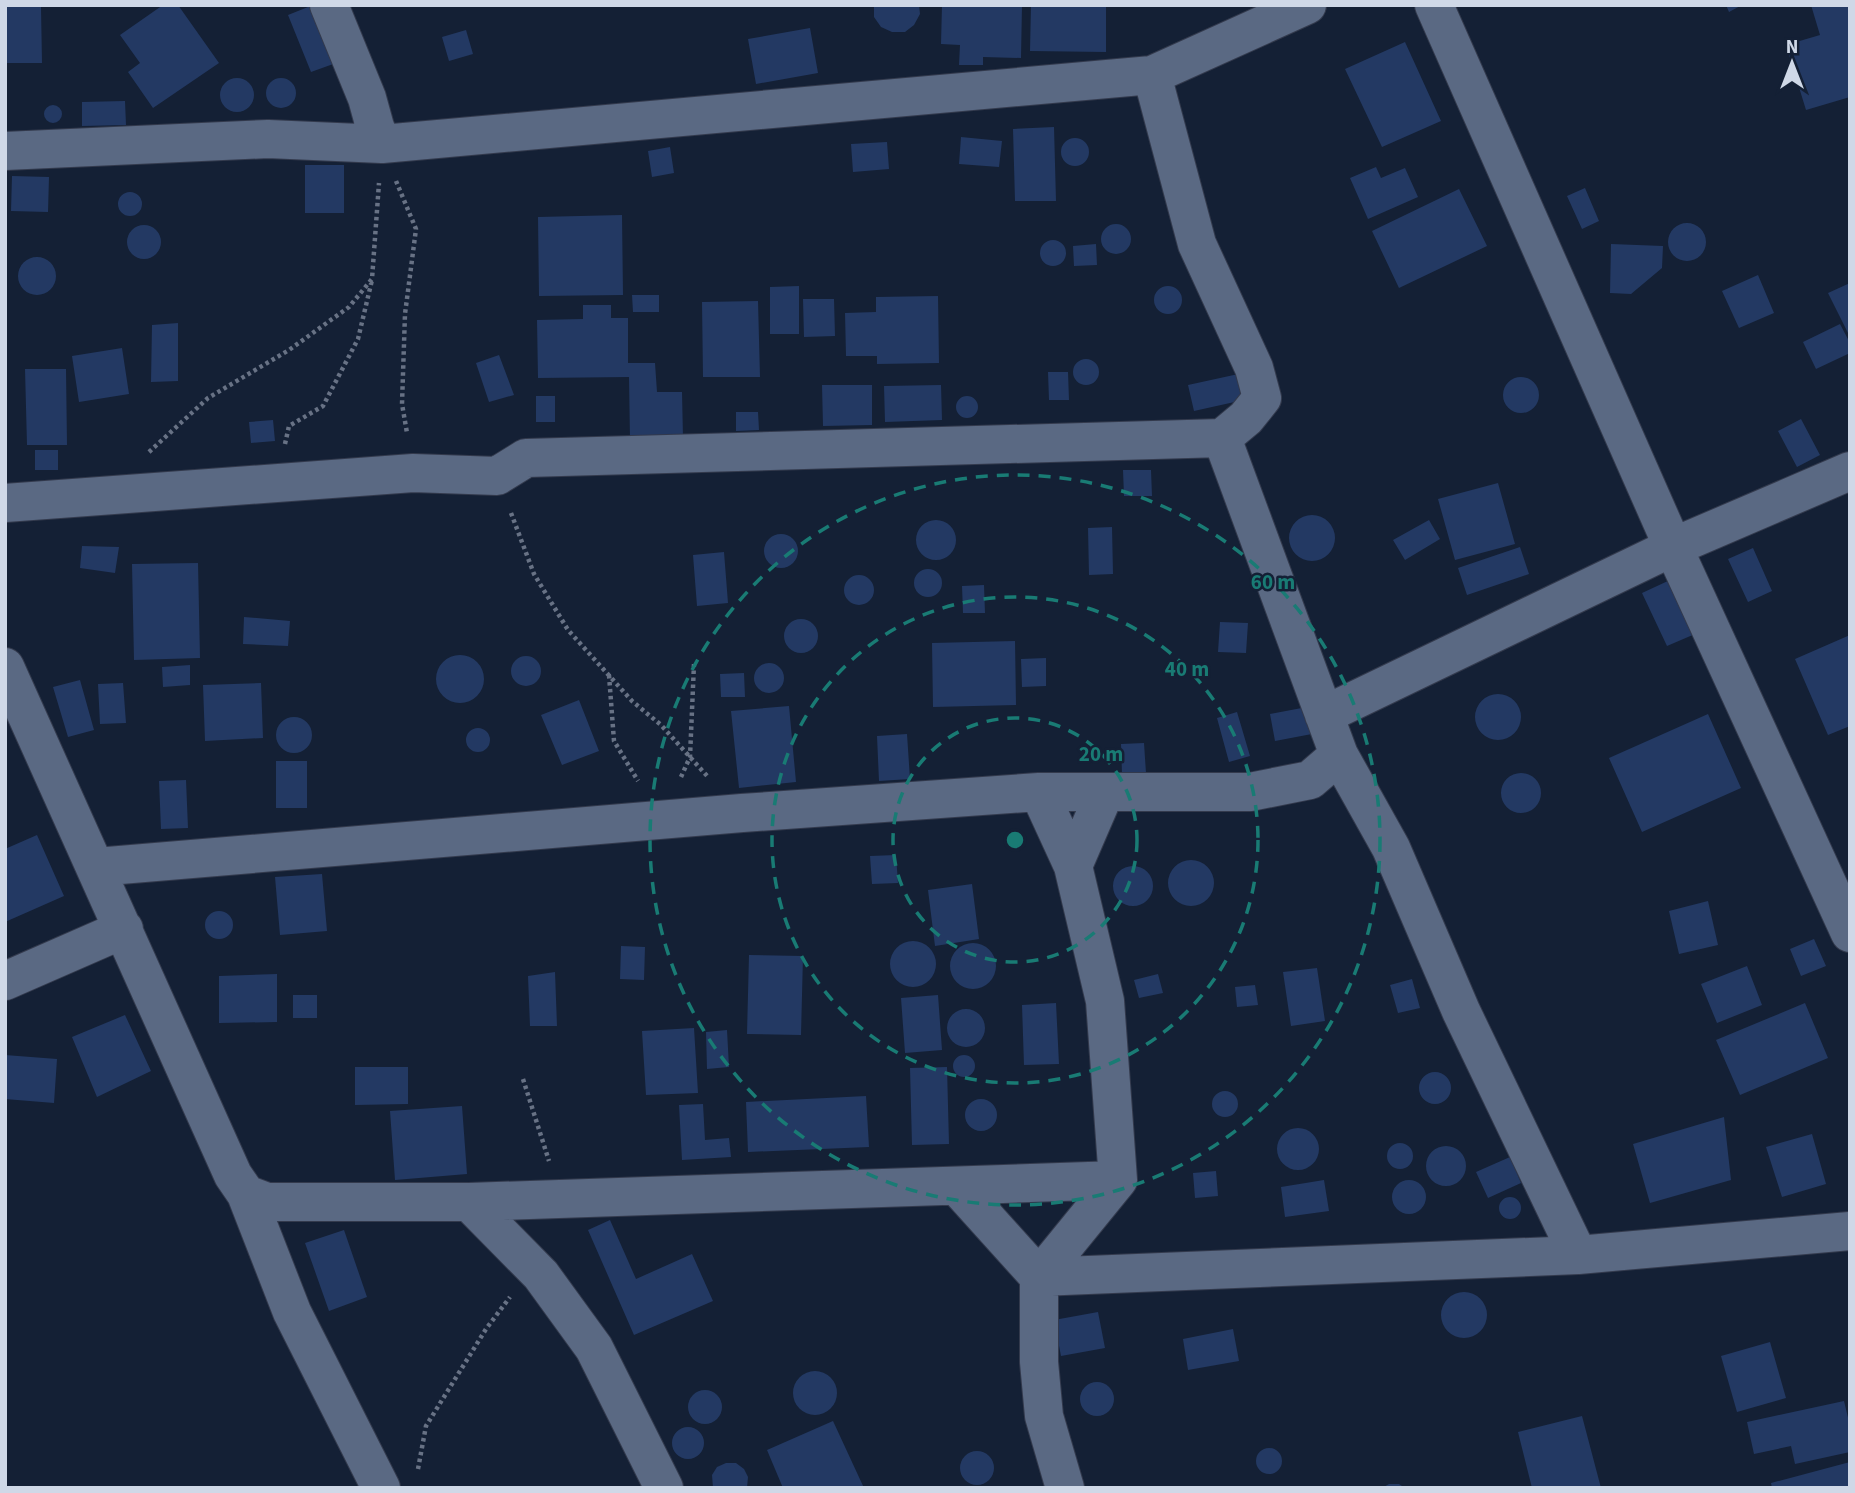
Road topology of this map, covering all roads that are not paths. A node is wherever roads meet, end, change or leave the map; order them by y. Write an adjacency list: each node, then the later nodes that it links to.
1 (329, 5): 5 (street)
2 (1307, 5): 4 (street)
3 (1434, 5): 10 (street)
4 (1152, 75): 5 (street); 7 (street)
5 (382, 144): 6 (street)
6 (5, 152)
7 (1222, 438): 9 (street); 12 (street)
8 (1850, 471): 10 (street)
9 (5, 503)
10 (1674, 547): 12 (street); 19 (street)
11 (5, 667): 17 (street)
12 (1324, 715): 13 (street)
13 (1339, 755): 15 (street); 26 (street)
14 (1039, 792): 15 (street); 16 (street); 17 (street)
15 (1105, 792): 16 (street)
16 (1073, 866): 21 (street)
17 (96, 867): 18 (street)
18 (124, 929): 20 (street); 23 (street)
19 (1850, 933)
20 (5, 981)
21 (1118, 1180): 22 (street); 27 (street)
22 (957, 1186): 24 (street); 27 (street)
23 (246, 1194): 24 (street); 28 (street)
24 (469, 1202): 29 (street)
25 (1850, 1231): 26 (street)
26 (1578, 1255): 27 (street)
27 (1039, 1277): 30 (street)
28 (381, 1488)
29 (664, 1488)
30 (1065, 1488)

